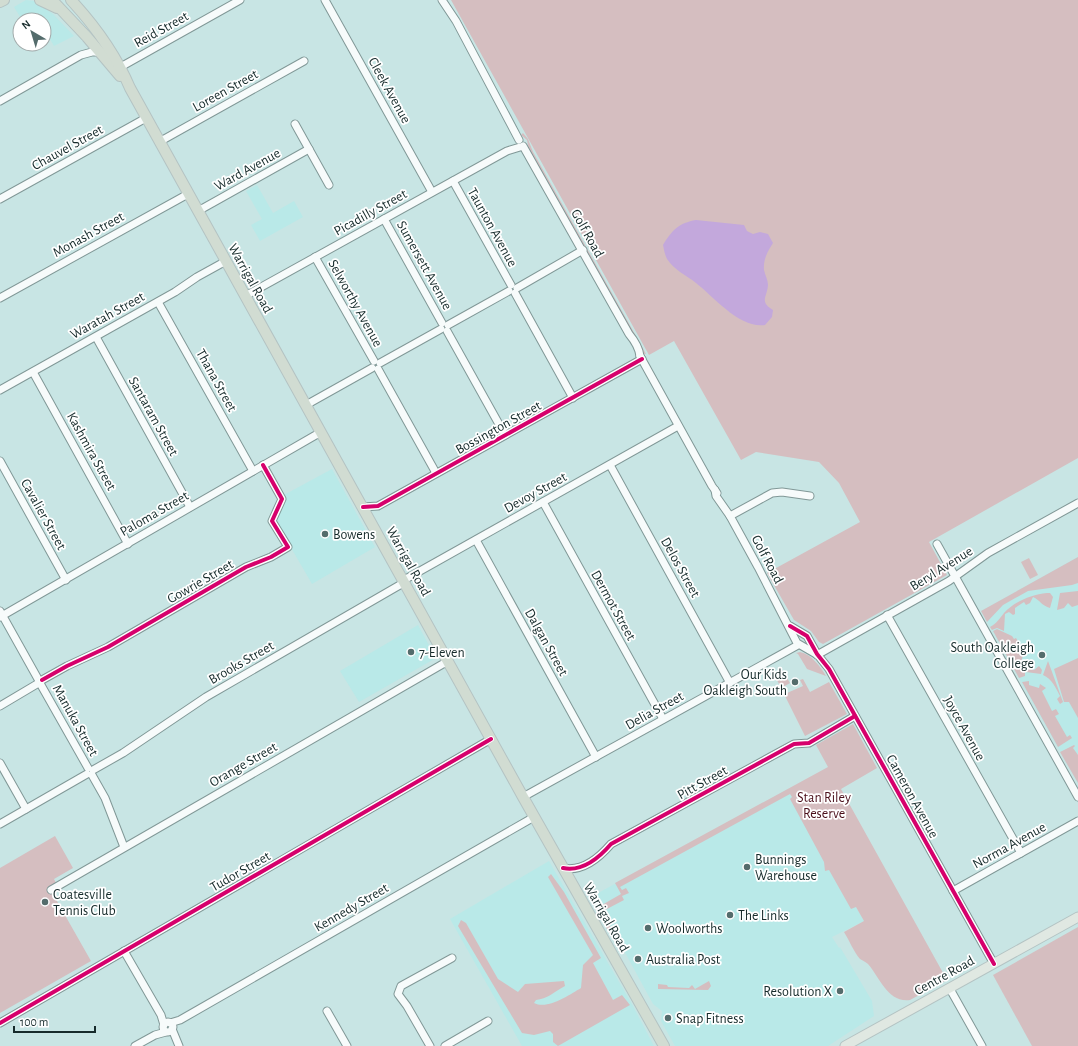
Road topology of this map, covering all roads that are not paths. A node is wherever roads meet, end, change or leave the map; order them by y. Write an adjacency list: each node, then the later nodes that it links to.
1 (4, 0): 8 (highway)
2 (40, 0): 9 (highway)
3 (52, 0): 9 (highway, Warrigal Road)
4 (71, 0): 14 (highway, Warrigal Road)
5 (240, 0): 14 (street, Reid Street)
6 (325, 0): 23 (street, Cleek Avenue)
7 (442, 0): 19 (street, Golf Road)
8 (0, 2)
9 (62, 11): 10 (highway, Warrigal Road)
10 (87, 37): 11 (highway, Warrigal Road); 12 (street)
11 (100, 52): 12 (street); 14 (highway, Warrigal Road)
12 (81, 55): 15 (street)
13 (304, 61): 18 (street, Loreen Street)
14 (118, 68): 16 (highway, Warrigal Road)
15 (0, 100)
16 (146, 118): 18 (highway, Warrigal Road); 25 (street, Chauvel Street)
17 (295, 124): 20 (street)
18 (159, 142): 24 (highway, Warrigal Road)
19 (520, 143): 21 (street, Picadilly Street); 28 (street, Golf Road)
20 (309, 150): 22 (street); 26 (street, Ward Avenue)
21 (453, 181): 23 (street, Picadilly Street); 31 (street, Taunton Avenue)
22 (329, 185)
23 (432, 192): 27 (street, Picadilly Street)
24 (188, 194): 26 (highway, Warrigal Road); 33 (street, Monash Street)
25 (0, 199)
26 (198, 211): 30 (highway, Warrigal Road)
27 (384, 219): 29 (street, Picadilly Street); 35 (street, Sumersett Avenue)
28 (582, 250): 31 (street); 37 (street, Golf Road)
29 (315, 257): 32 (street, Picadilly Street); 38 (street, Selworthy Avenue)
30 (226, 261): 32 (highway, Warrigal Road); 34 (street, Waratah Street)
31 (513, 289): 35 (street); 41 (street, Taunton Avenue)
32 (245, 296): 42 (highway, Warrigal Road)
33 (0, 298)
34 (158, 302): 36 (street, Waratah Street); 49 (street, Thana Street)
35 (445, 327): 38 (street); 45 (street, Sumersett Avenue)
36 (96, 337): 39 (street, Waratah Street); 55 (street, Santaram Street)
37 (641, 358): 41 (street, Bossington Street); 43 (street, Golf Road)
38 (376, 365): 42 (street); 50 (street, Selworthy Avenue)
39 (33, 372): 40 (street, Waratah Street); 58 (street, Kashmira Street)
40 (0, 390)
41 (573, 398): 45 (street, Bossington Street)
42 (306, 405): 44 (highway, Warrigal Road)
43 (678, 426): 48 (street, Devoy Street); 56 (street, Golf Road)
44 (321, 432): 47 (street, Paloma Street); 54 (highway, Warrigal Road)
45 (505, 435): 50 (street, Bossington Street)
46 (0, 461): 61 (street, Cavalier Street)
47 (263, 465): 49 (street, Paloma Street); 71 (street, Gowrie Street)
48 (610, 465): 52 (street, Devoy Street); 72 (street, Delos Street)
49 (253, 471): 55 (street, Paloma Street)
50 (436, 474): 54 (street, Bossington Street)
51 (810, 496): 56 (street)
52 (543, 502): 57 (street, Devoy Street); 75 (street, Dermot Street)
53 (1078, 503): 60 (street, Beryl Avenue)
54 (363, 506): 62 (highway, Warrigal Road)
55 (190, 507): 58 (street, Paloma Street)
56 (730, 516): 65 (street, Golf Road)
57 (476, 540): 62 (street, Devoy Street); 77 (street, Dalgan Street)
58 (128, 544): 61 (street, Paloma Street)
59 (937, 544): 60 (street)
60 (955, 576): 64 (street, Beryl Avenue); 81 (street)
61 (66, 580): 63 (street, Paloma Street)
62 (404, 581): 70 (highway, Warrigal Road); 79 (street, Brooks Street)
63 (1, 615): 71 (street, Manuka Street)
64 (887, 615): 69 (street, Beryl Avenue); 87 (street, Joyce Avenue)
65 (790, 626): 66 (street); 68 (street, Golf Road)
66 (804, 634): 67 (street, Cameron Avenue); 68 (street)
67 (810, 641): 68 (street); 69 (street, Cameron Avenue)
68 (799, 644): 69 (street, Cameron Avenue); 72 (street, Delia Street)
69 (817, 654): 74 (street, Cameron Avenue)
70 (448, 661): 76 (highway, Warrigal Road); 86 (street, Orange Street)
71 (40, 682): 73 (street, Gowrie Street); 79 (street, Manuka Street)
72 (730, 683): 75 (street, Delia Street)
73 (0, 706)
74 (855, 716): 89 (street, Pitt Street); 92 (street, Cameron Avenue)
75 (663, 720): 77 (street, Delia Street)
76 (491, 739): 80 (highway, Warrigal Road); 94 (street, Tudor Street)
77 (596, 757): 80 (street, Delia Street)
78 (0, 763): 82 (street)
79 (90, 772): 82 (street, Brooks Street); 86 (street, Manuka Street)
80 (523, 796): 83 (highway, Warrigal Road)
81 (1078, 796)
82 (26, 809): 85 (street, Brooks Street)
83 (534, 817): 88 (highway, Warrigal Road); 101 (street, Kennedy Street)
84 (1078, 821): 87 (street, Norma Avenue)
85 (0, 824)
86 (124, 847): 91 (street, Orange Street)
87 (1021, 853): 92 (street, Norma Avenue)
88 (563, 868): 89 (street); 90 (highway, Warrigal Road)
89 (577, 869): 90 (street)
90 (572, 883): 107 (highway, Warrigal Road)
91 (51, 890)
92 (953, 891): 96 (street, Cameron Avenue)
93 (1078, 917): 96 (main road, Centre Road)
94 (124, 951): 100 (street, Tudor Street); 101 (street)
95 (452, 958): 105 (street)
96 (994, 964): 97 (main road, Centre Road)
97 (950, 989): 108 (main road, Centre Road); 109 (street)
98 (327, 1011): 104 (street)
99 (488, 1021): 106 (street)
100 (0, 1024)
101 (168, 1027): 102 (street); 103 (street)
102 (135, 1046)
103 (179, 1046)
104 (347, 1046)
105 (430, 1046)
106 (445, 1046)
107 (664, 1046)
108 (845, 1046)
109 (982, 1046)

